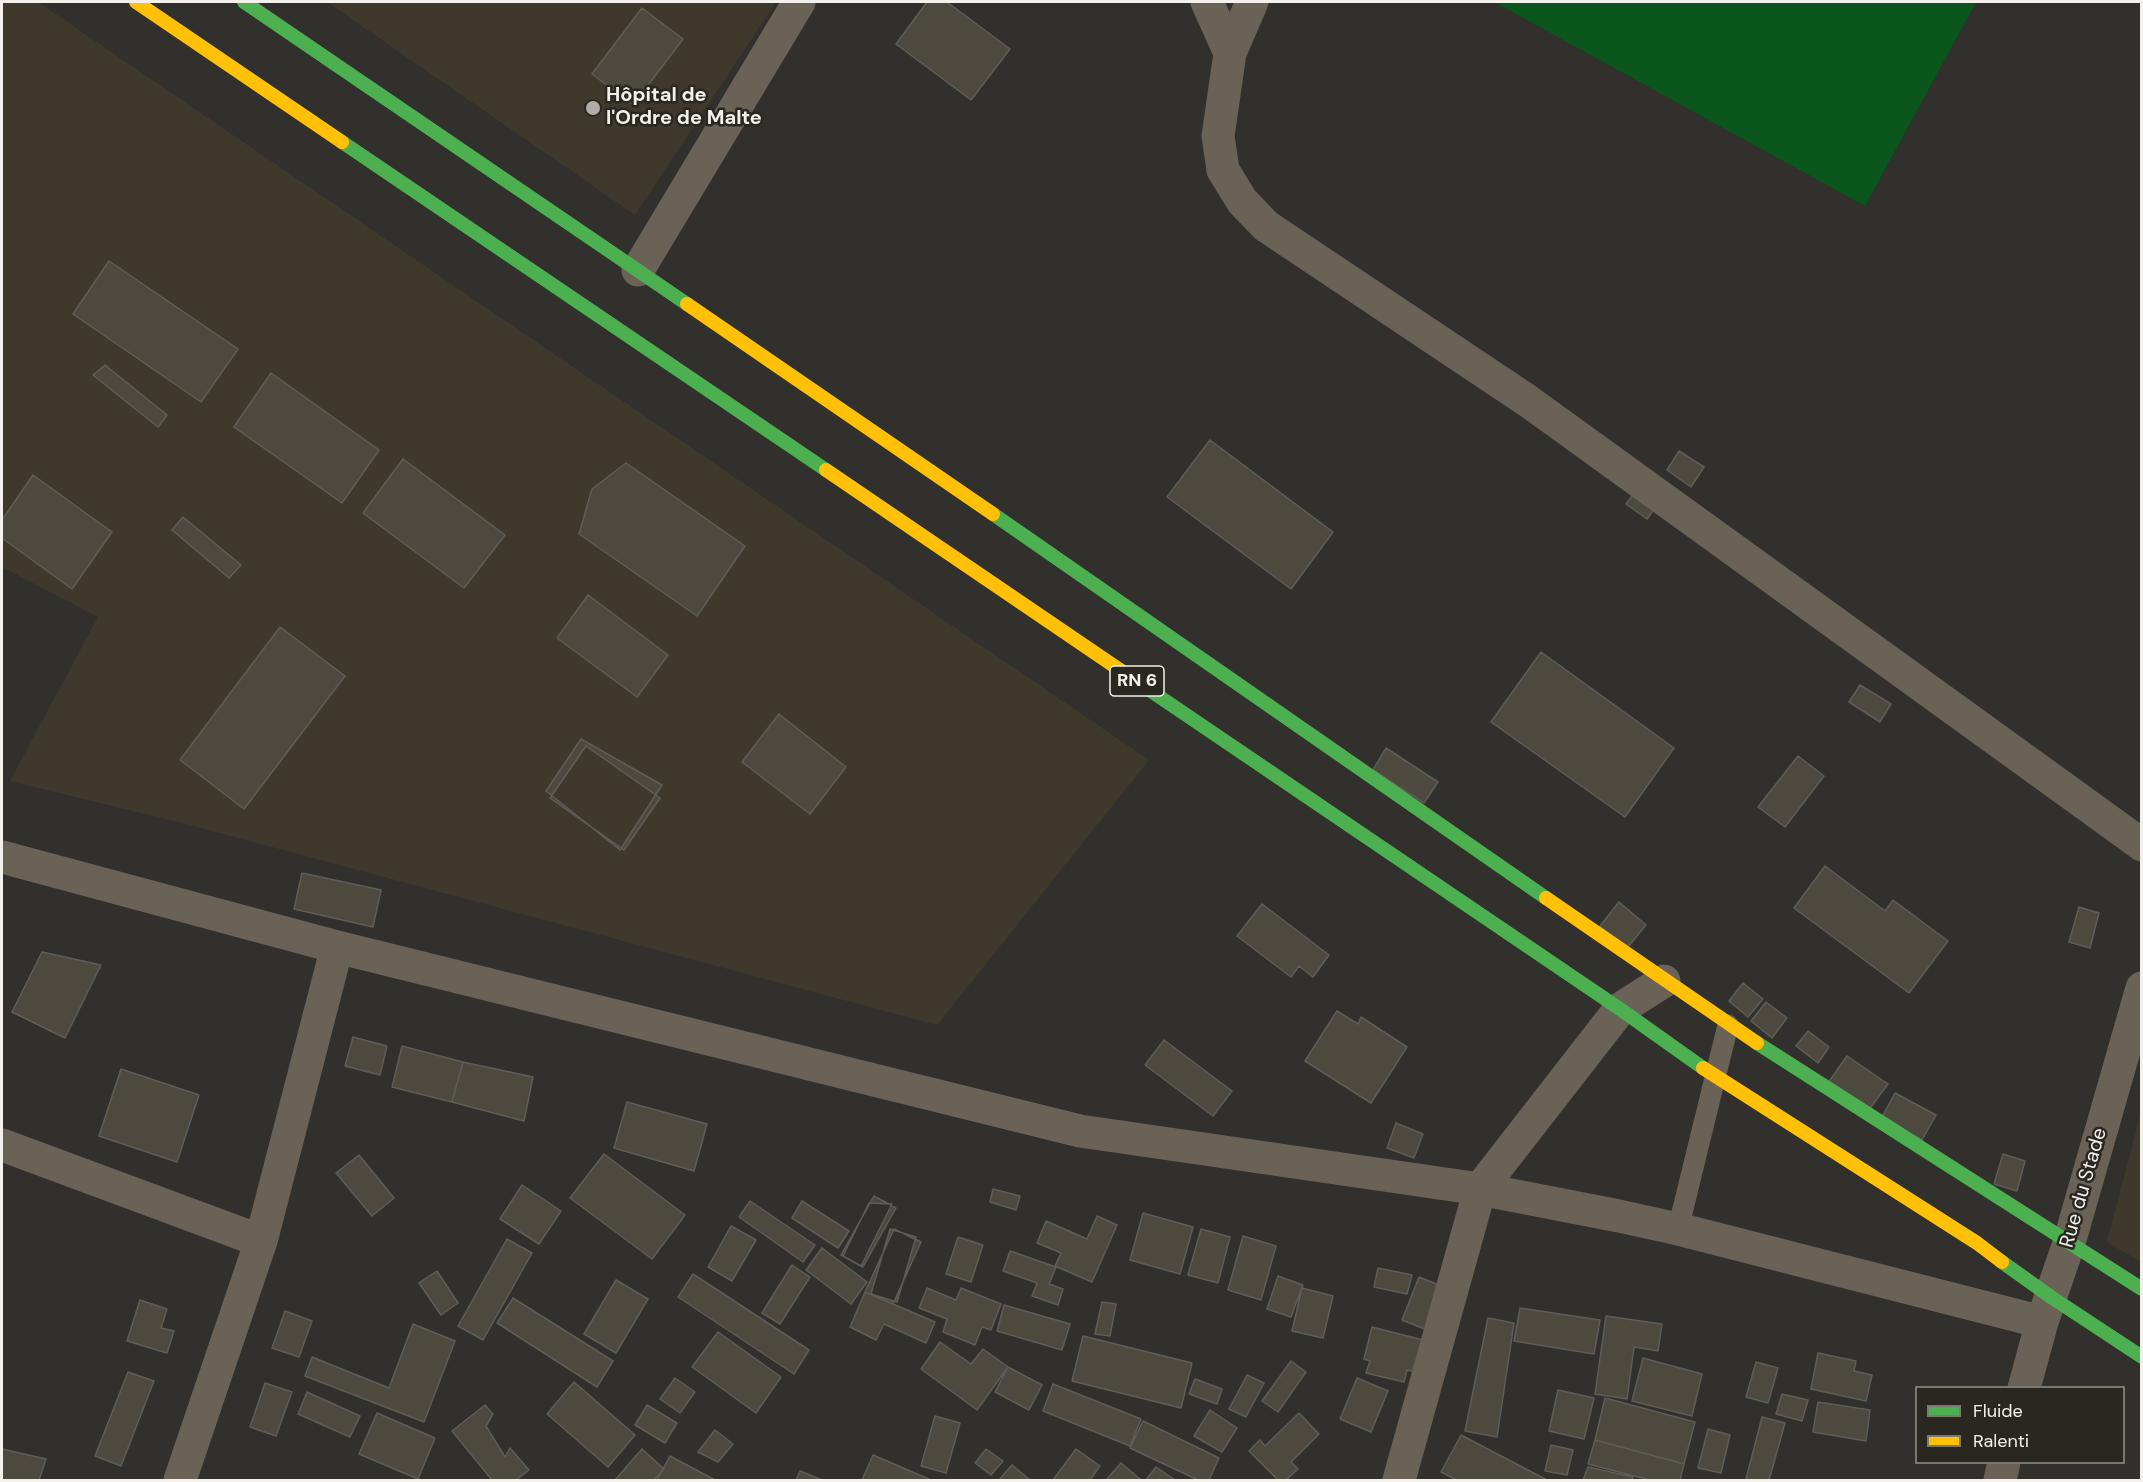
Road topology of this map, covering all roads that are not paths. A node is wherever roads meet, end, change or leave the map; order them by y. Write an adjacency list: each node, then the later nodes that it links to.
1 (136, 2): 13 (main road, RN 6)
2 (244, 2): 7 (main road, RN 6)
3 (799, 2): 7 (street)
4 (1207, 2): 6 (street)
5 (1252, 2): 6 (street)
6 (1230, 53): 8 (street)
7 (638, 270): 11 (main road, RN 6)
8 (2142, 845)
9 (2, 857): 10 (street)
10 (337, 947): 17 (street); 19 (street)
11 (1664, 981): 13 (street); 14 (main road, RN 6)
12 (2142, 988): 20 (street, Rue du Stade)
13 (1620, 1009): 15 (main road, RN 6); 17 (street)
14 (1728, 1025): 15 (lane); 20 (main road, RN 6)
15 (1716, 1077): 18 (lane); 22 (main road, RN 6)
16 (2, 1145): 19 (street)
17 (1480, 1189): 18 (street); 27 (street)
18 (1678, 1229): 22 (street)
19 (261, 1241): 26 (street)
20 (2069, 1243): 21 (main road, RN 6); 22 (street, Rue du Stade)
21 (2142, 1289)
22 (2046, 1309): 23 (main road, RN 6); 24 (street, Rue du Stade)
23 (2142, 1357)
24 (2025, 1386)
25 (2004, 1464): 28 (street)
26 (180, 1480)
27 (1399, 1480)
28 (2000, 1480)

